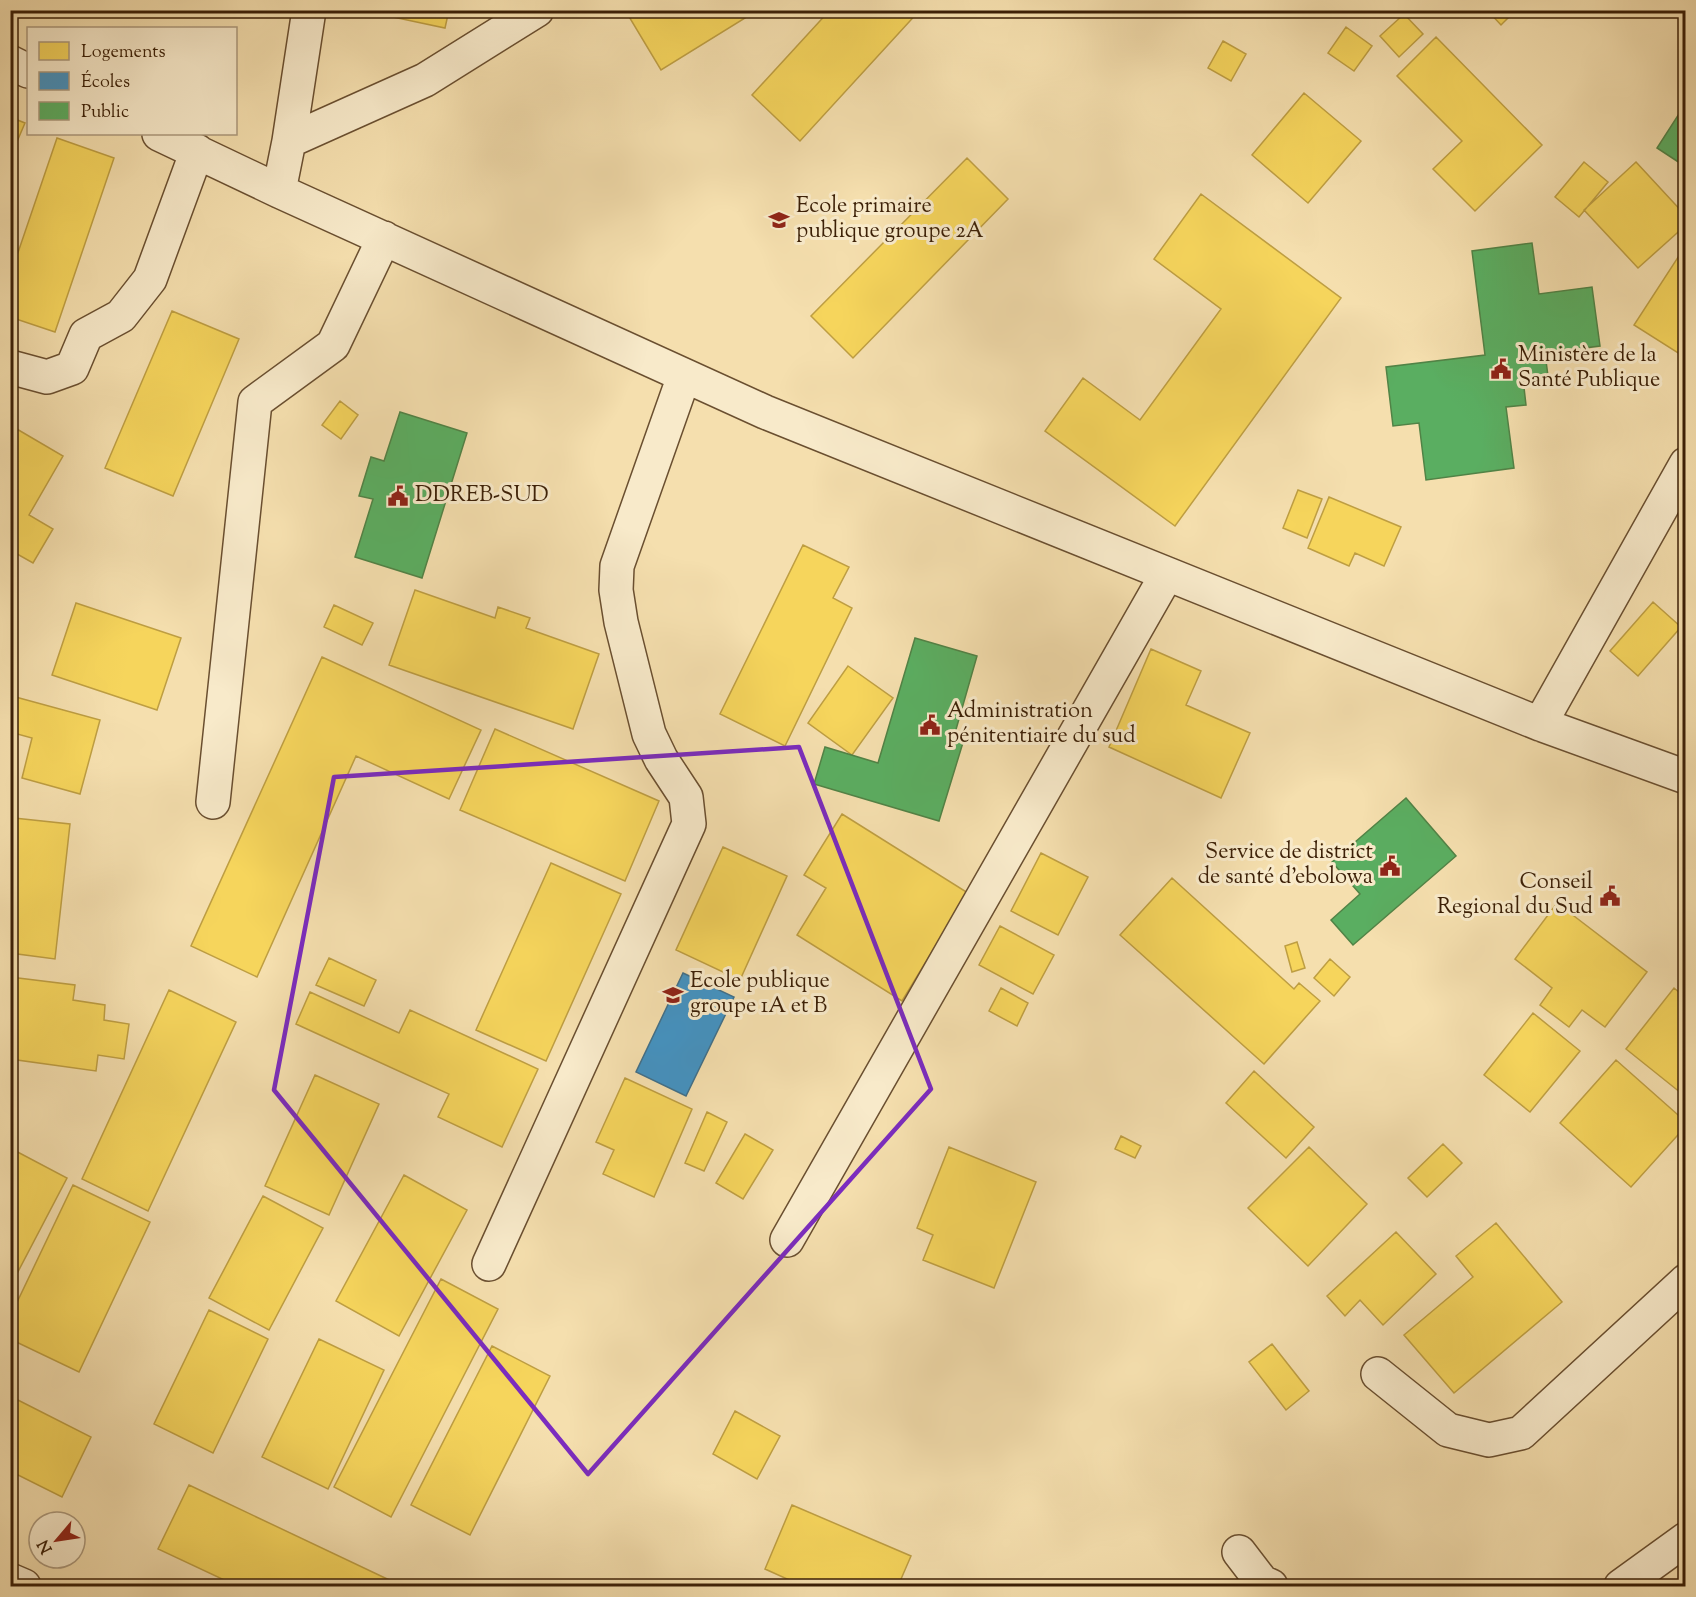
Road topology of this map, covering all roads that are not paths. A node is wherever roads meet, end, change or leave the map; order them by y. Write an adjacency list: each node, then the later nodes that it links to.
1 (309, 10): 6 (street)
2 (537, 10): 6 (street)
3 (10, 62): 4 (street)
4 (27, 70)
5 (161, 135): 7 (street)
6 (290, 141): 8 (street)
7 (197, 152): 8 (street); 10 (street)
8 (279, 191): 9 (street)
9 (384, 238): 11 (street); 16 (street)
10 (10, 367)
11 (684, 376): 13 (street); 18 (street)
12 (1686, 464): 14 (street)
13 (1167, 574): 14 (street); 17 (street)
14 (1540, 724): 15 (street)
15 (1686, 777)
16 (213, 802)
17 (788, 1240)
18 (489, 1264)
19 (1686, 1281): 20 (street)
20 (1378, 1374)
21 (1686, 1539): 26 (street)
22 (1239, 1552): 25 (street)
23 (10, 1580): 24 (street)
24 (24, 1587)
25 (1271, 1587)
26 (1621, 1587)

